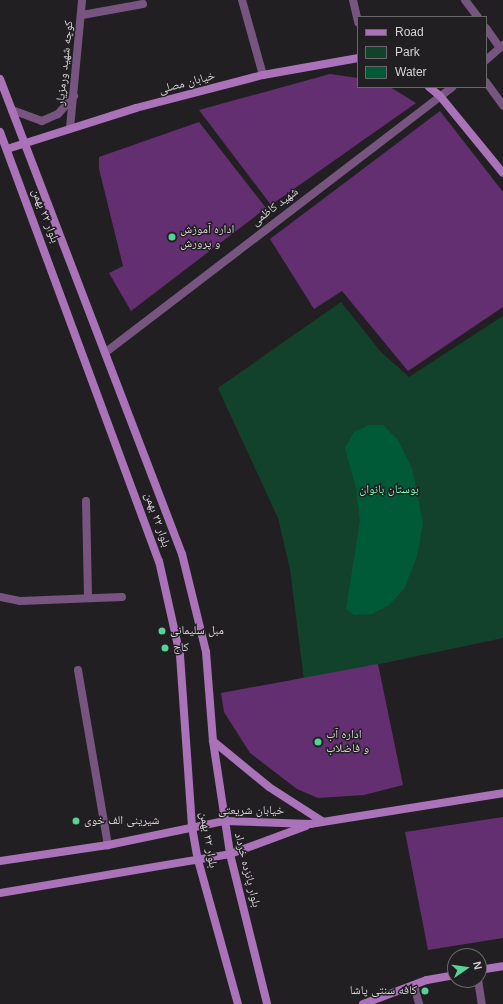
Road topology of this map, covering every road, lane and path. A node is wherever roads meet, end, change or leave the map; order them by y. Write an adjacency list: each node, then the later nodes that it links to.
1 (82, 0): 6 (street, کوچه شهید ورمزیار)
2 (242, 0): 13 (street)
3 (353, 0): 8 (street)
4 (465, 0): 7 (street)
5 (143, 4): 6 (street)
6 (82, 15): 18 (street, کوچه شهید ورمزیار)
7 (477, 16)
8 (357, 18)
9 (487, 29): 10 (street)
10 (502, 47): 12 (street)
11 (357, 58): 13 (main road, خیابان مصلی)
12 (487, 59)
13 (263, 76): 22 (main road, خیابان مصلی)
14 (0, 79): 21 (main road, بلوار ۲۲ بهمن)
15 (487, 83): 20 (street)
16 (430, 88): 19 (main road)
17 (451, 88): 19 (street, شهید کاظمی)
18 (74, 96): 21 (street); 22 (street, کوچه شهید ورمزیار)
19 (440, 96): 26 (main road); 27 (street, شهید کاظمی)
20 (503, 105)
21 (12, 110): 24 (main road, بلوار ۲۲ بهمن)
22 (70, 128): 24 (main road, خیابان مصلی)
23 (0, 132): 25 (main road, بلوار ۲۲ بهمن)
24 (24, 141): 25 (main road, خیابان مصلی); 27 (main road, بلوار ۲۲ بهمن)
25 (7, 149): 38 (main road, بلوار ۲۲ بهمن)
26 (503, 173)
27 (106, 352): 33 (main road, بلوار ۲۲ بهمن)
28 (86, 501): 31 (street)
29 (0, 596): 31 (street)
30 (122, 597): 31 (street)
31 (88, 598)
32 (78, 670): 39 (street)
33 (213, 741): 35 (main road, بلوار پانزده خرداد); 36 (main road)
34 (503, 792): 36 (main road, خیابان شریعتی)
35 (224, 821): 37 (main road, خیابان شریعتی); 38 (main road, خیابان شریعتی); 40 (main road, بلوار پانزده خرداد)
36 (322, 821): 37 (main road, خیابان شریعتی)
37 (310, 824): 40 (main road)
38 (192, 827): 39 (main road, خیابان شریعتی); 41 (main road, بلوار ۲۲ بهمن)
39 (108, 845): 42 (main road, خیابان شریعتی)
40 (230, 854): 41 (main road); 50 (main road, بلوار پانزده خرداد)
41 (198, 860): 43 (main road); 49 (main road, بلوار ۲۲ بهمن)
42 (0, 861)
43 (0, 893)
44 (503, 966): 45 (main road)
45 (487, 969)
46 (447, 977): 47 (main road)
47 (414, 985): 51 (main road); 52 (street)
48 (479, 988): 53 (street)
49 (238, 1004)
50 (267, 1004)
51 (362, 1004)
52 (419, 1004)
53 (482, 1004)

